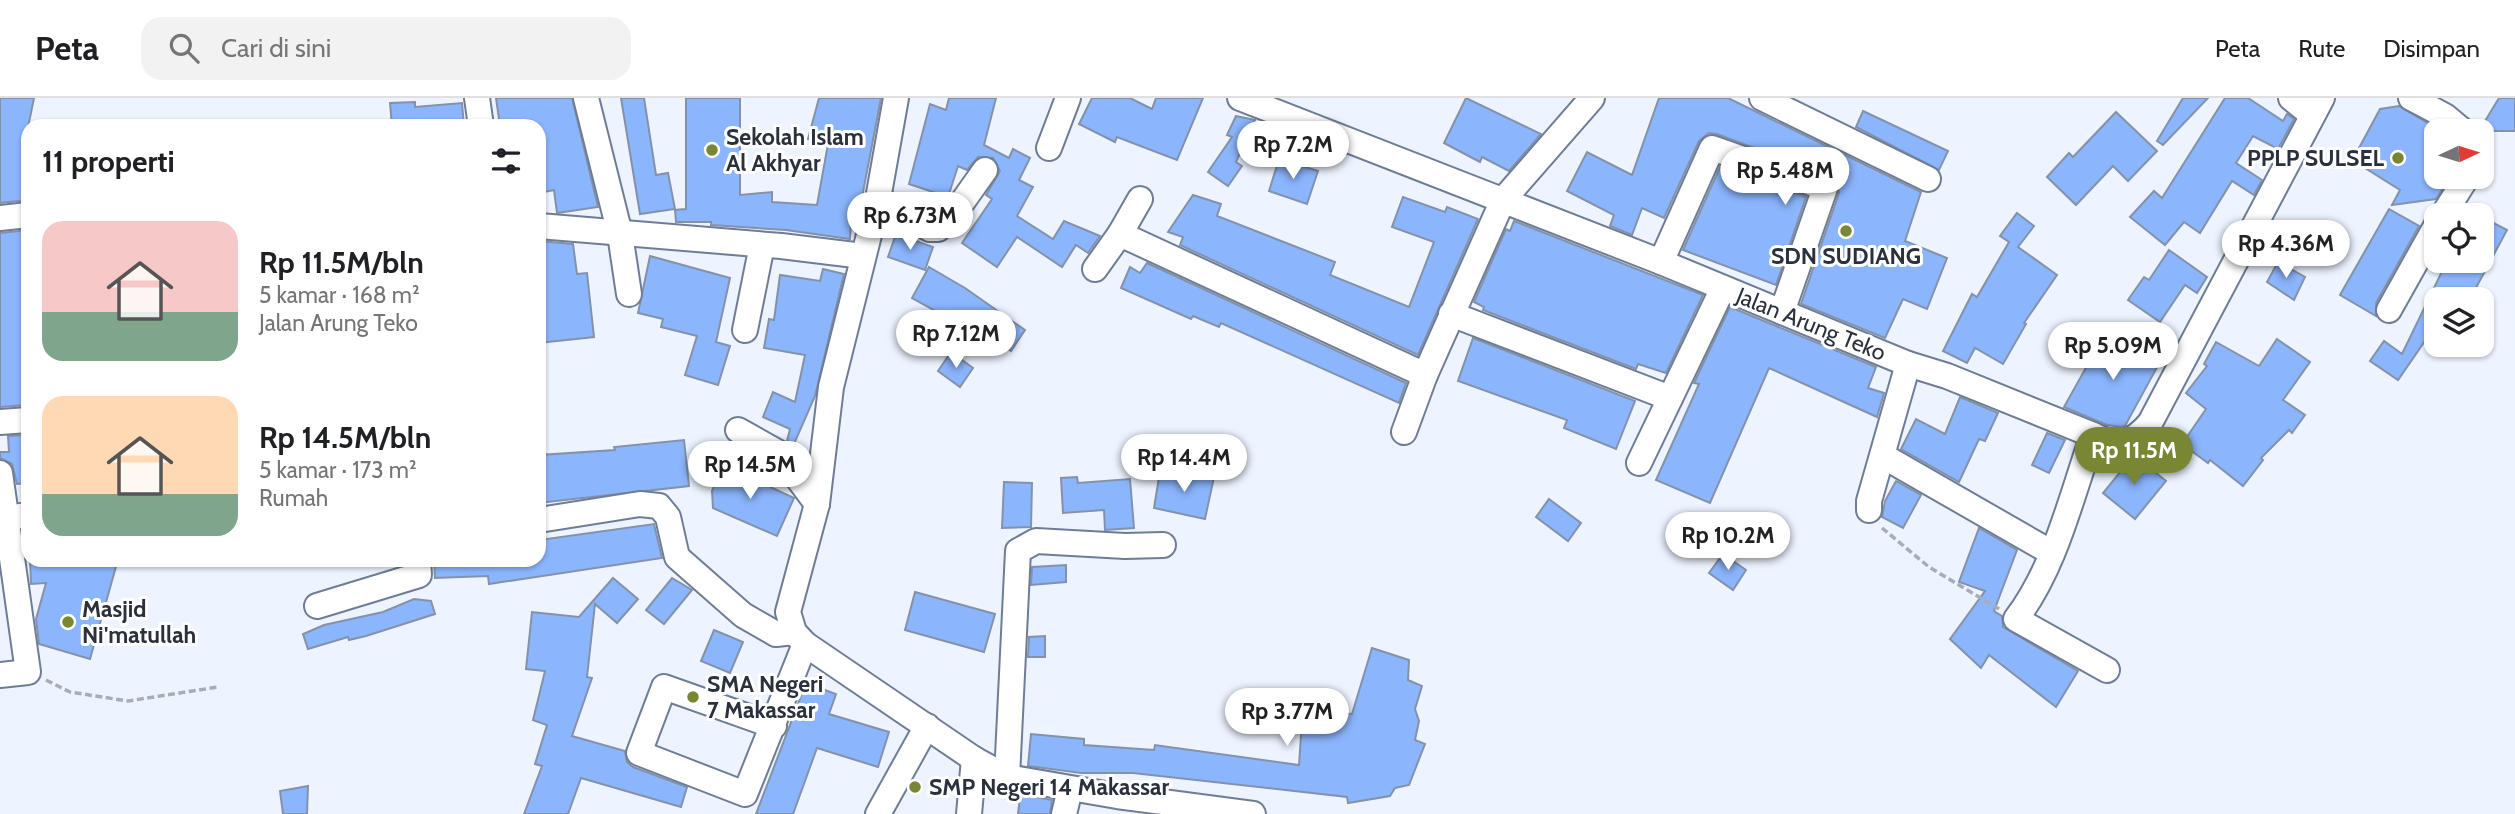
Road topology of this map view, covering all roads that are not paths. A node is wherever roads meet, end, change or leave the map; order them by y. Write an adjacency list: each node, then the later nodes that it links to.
1 (477, 98): 11 (street)
2 (586, 98): 22 (street)
3 (896, 98): 16 (street)
4 (1068, 98): 13 (street)
5 (1240, 98): 18 (street, Jalan Arung Teko)
6 (1592, 98): 18 (street)
7 (1762, 98): 15 (street)
8 (2291, 98): 10 (street)
9 (2411, 98): 12 (street)
10 (2317, 107): 42 (street)
11 (480, 119)
12 (2448, 119)
13 (1049, 148)
14 (985, 170): 16 (street)
15 (1928, 179)
16 (878, 199): 26 (street)
17 (1140, 199): 23 (street)
18 (1503, 200): 27 (street, Jalan Arung Teko); 33 (street)
19 (21, 216): 20 (street)
20 (0, 218)
21 (546, 227): 22 (street)
22 (620, 234): 24 (street); 30 (street)
23 (1120, 234): 28 (street); 36 (street)
24 (762, 244): 26 (street); 34 (street)
25 (2424, 247): 31 (street)
26 (863, 256): 46 (street)
27 (1661, 262): 29 (street, Jalan Arung Teko); 32 (street)
28 (1095, 269)
29 (1723, 288): 32 (street, Jalan Arung Teko); 37 (street)
30 (629, 294)
31 (2389, 310)
32 (1782, 312): 35 (street, Jalan Arung Teko)
33 (1451, 314): 36 (street); 37 (street)
34 (745, 330)
35 (1908, 364): 42 (street); 43 (street, Jalan Arung Teko)
36 (1425, 375): 41 (street)
37 (1670, 398): 44 (street)
38 (21, 420): 39 (street)
39 (0, 422)
40 (738, 430): 46 (street)
41 (1404, 432)
42 (2092, 435): 52 (street)
43 (1883, 456): 47 (street, Jalan Arung Teko); 52 (street)
44 (1639, 463)
45 (0, 474): 48 (street)
46 (817, 504): 56 (street)
47 (1869, 510)
48 (21, 515)
49 (546, 519): 56 (street)
50 (21, 522): 54 (street)
51 (1163, 545): 62 (street)
52 (2052, 553): 57 (street)
53 (418, 567): 55 (street)
54 (8, 584): 58 (street)
55 (317, 606)
56 (799, 638): 59 (street); 60 (street)
57 (2107, 670)
58 (0, 675)
59 (774, 726): 59 (street)
60 (927, 726): 61 (street); 64 (street)
61 (974, 759): 62 (street); 65 (street)
62 (1007, 777): 63 (street)
63 (1070, 789): 66 (street); 67 (street)
64 (878, 814)
65 (969, 814)
66 (1064, 814)
67 (1253, 814)

